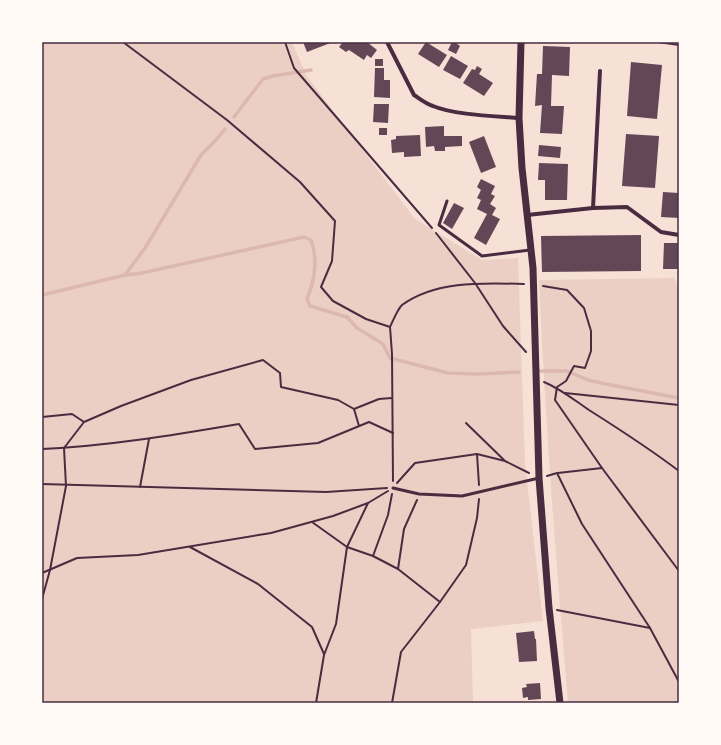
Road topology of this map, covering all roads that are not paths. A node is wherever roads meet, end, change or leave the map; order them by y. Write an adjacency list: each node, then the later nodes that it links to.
1 (387, 42): 4 (street)
2 (521, 42): 4 (street)
3 (600, 71): 6 (street)
4 (519, 118): 7 (street)
5 (447, 201): 9 (lane)
6 (593, 208): 7 (street); 8 (street)
7 (527, 215): 9 (street)
8 (679, 235)
9 (532, 250): 10 (street)
10 (539, 478): 11 (lane); 12 (street)
11 (393, 488)
12 (560, 703)

